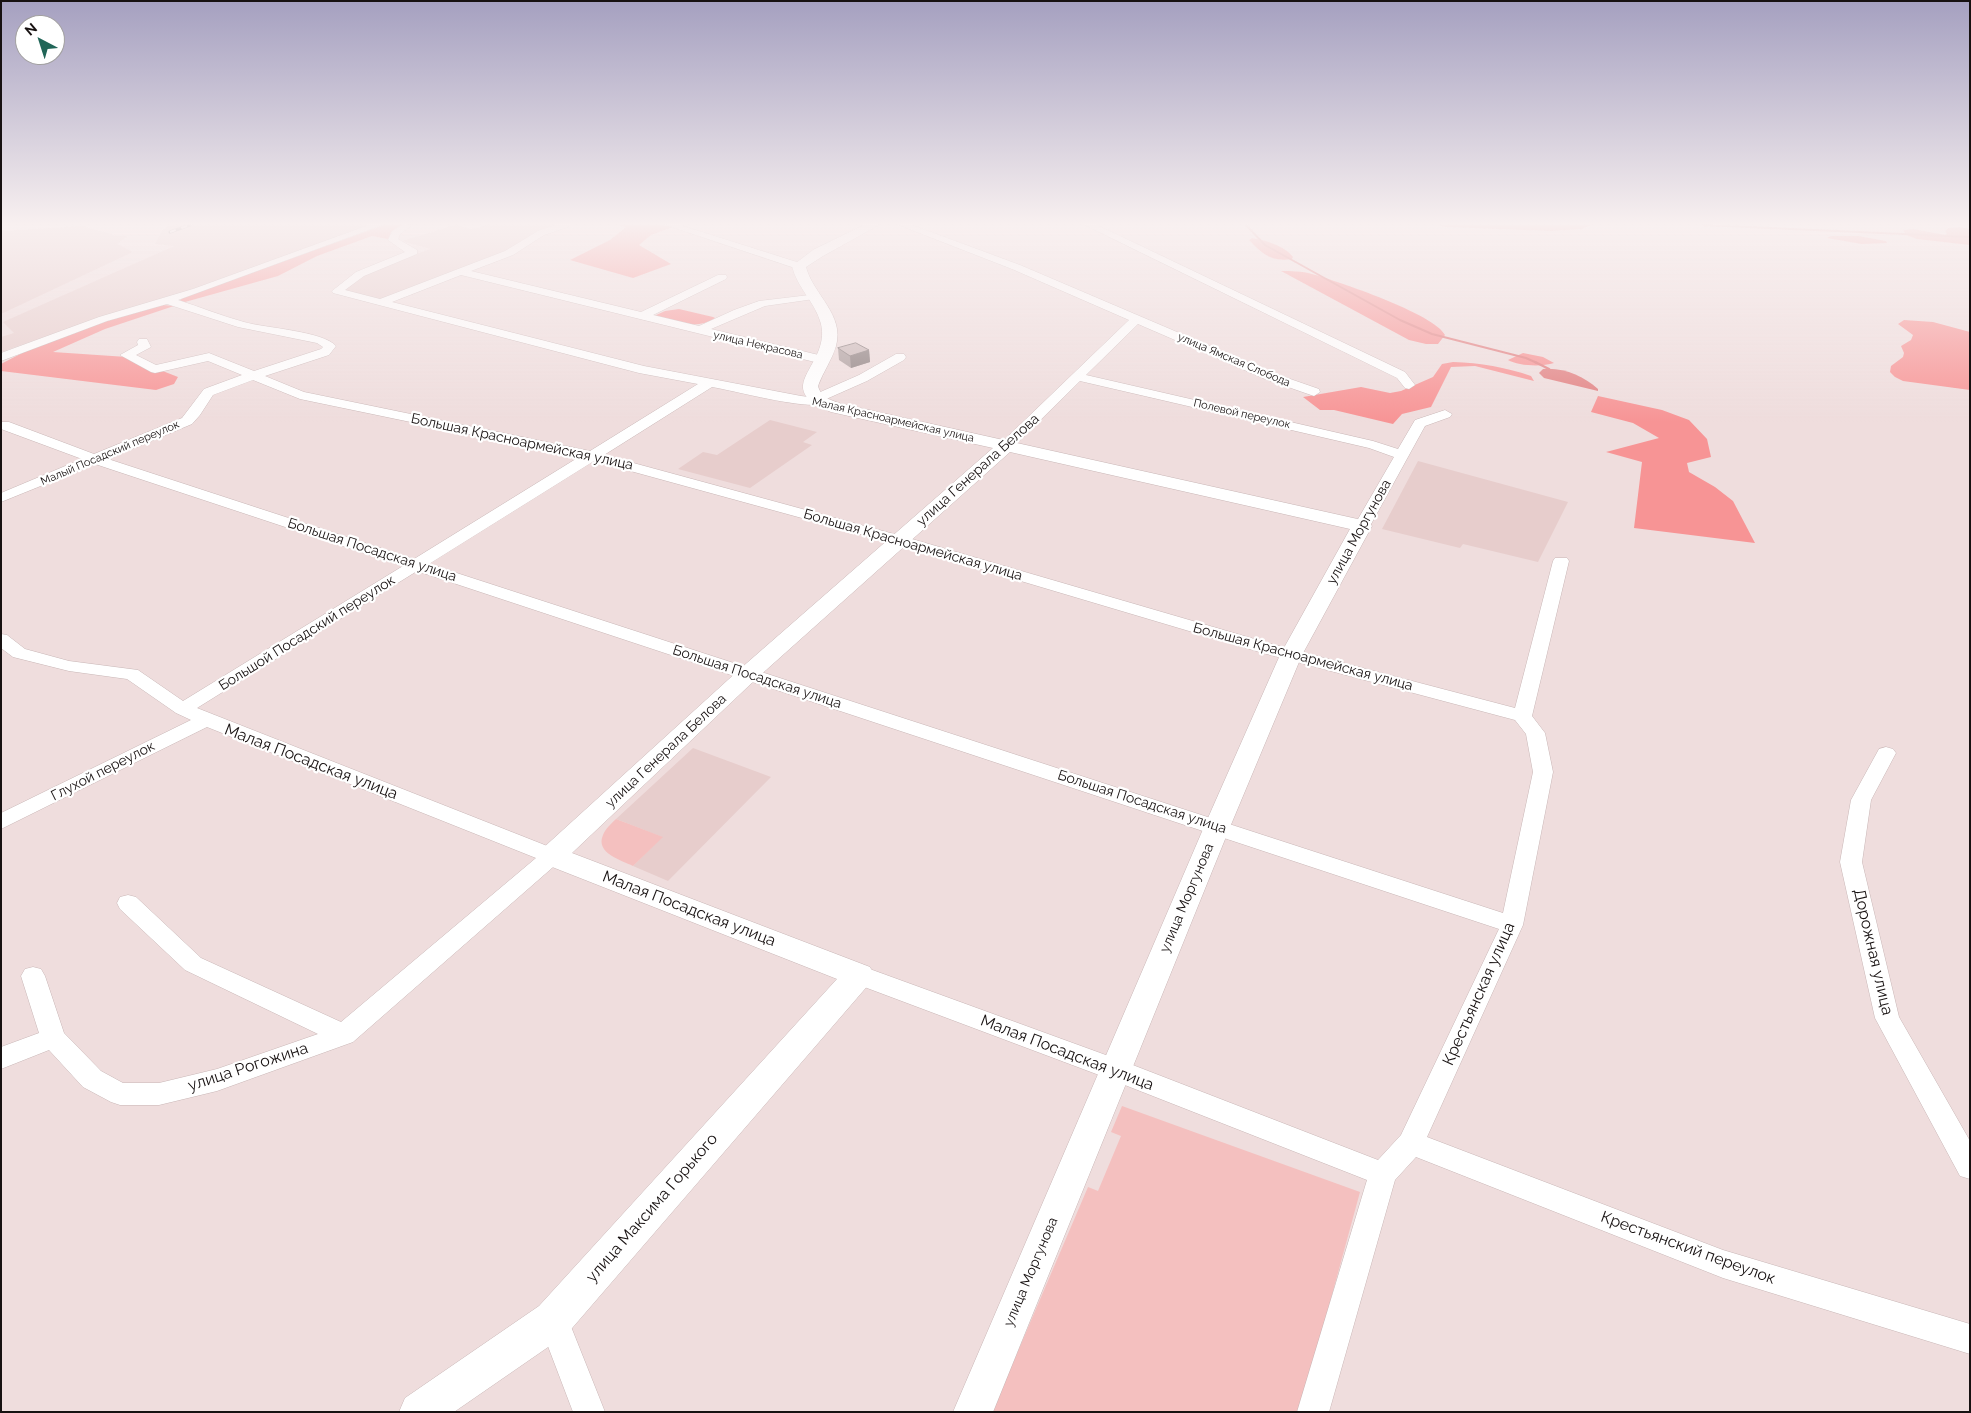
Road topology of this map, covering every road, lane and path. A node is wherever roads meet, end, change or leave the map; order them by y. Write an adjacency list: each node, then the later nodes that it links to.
1 (197, 291): 10 (street)
2 (337, 291): 11 (street, Малая Красноармейская улица)
3 (411, 291): 11 (street)
4 (538, 291): 12 (street, улица Некрасова)
5 (693, 291): 12 (street)
6 (811, 291): 9 (main road)
7 (1071, 291): 13 (street, улица Ямская Слобода)
8 (1227, 291): 22 (street)
9 (814, 296): 14 (street); 18 (main road)
10 (167, 300): 16 (street); 19 (street, Малый Посадский переулок)
11 (382, 302): 21 (street, Малая Красноармейская улица)
12 (640, 316): 14 (street, улица Некрасова)
13 (1136, 319): 20 (street, улица Генерала Белова); 23 (street, улица Ямская Слобода)
14 (698, 331): 18 (street, улица Некрасова)
15 (143, 342): 19 (street)
16 (1, 357)
17 (900, 357): 24 (street)
18 (823, 360): 24 (main road)
19 (252, 376): 28 (street, Большая Красноармейская улица); 30 (street, Малый Посадский переулок)
20 (1079, 377): 27 (street, улица Генерала Белова); 29 (street, Полевой переулок)
21 (711, 382): 24 (street, Малая Красноармейская улица); 28 (street, Большой Посадский переулок)
22 (1409, 385)
23 (1314, 392)
24 (816, 400): 27 (main road, Малая Красноармейская улица)
25 (1444, 414): 29 (street, улица Моргунова)
26 (4, 425): 30 (street, Большая Посадская улица)
27 (1006, 446): 32 (main road, Малая Красноармейская улица); 33 (main road, улица Генерала Белова)
28 (593, 456): 33 (street, Большая Красноармейская улица); 35 (street, Большой Посадский переулок)
29 (1403, 456): 32 (street, улица Моргунова)
30 (94, 459): 31 (street, Малый Посадский переулок); 35 (street, Большая Посадская улица)
31 (1, 498)
32 (1362, 526): 37 (main road, улица Моргунова)
33 (899, 540): 37 (street, Большая Красноармейская улица); 38 (main road, улица Генерала Белова)
34 (1561, 561): 40 (street)
35 (416, 565): 38 (street, Большая Посадская улица); 39 (street, Большой Посадский переулок)
36 (1, 639): 39 (street, Малая Посадская улица)
37 (1291, 655): 40 (street, Большая Красноармейская улица); 44 (main road, улица Моргунова)
38 (748, 674): 44 (street, Большая Посадская улица); 45 (main road, улица Генерала Белова)
39 (183, 709): 41 (street, Малая Посадская улица)
40 (1522, 716): 47 (street, Крестьянская улица)
41 (206, 720): 43 (street, Глухой переулок); 45 (street, Малая Посадская улица)
42 (1886, 753): 55 (street, Дорожная улица)
43 (1, 822)
44 (1217, 827): 47 (street, Большая Посадская улица); 53 (main road, улица Моргунова)
45 (552, 856): 48 (main road, Малая Посадская улица); 50 (street, улица Генерала Белова)
46 (128, 903): 50 (street)
47 (1512, 924): 54 (street, Крестьянская улица)
48 (859, 975): 53 (street, Малая Посадская улица); 57 (main road, улица Максима Горького)
49 (33, 976): 51 (street, улица Рогожина)
50 (344, 1035): 51 (street, улица Рогожина)
51 (53, 1038): 52 (street)
52 (1, 1058)
53 (1116, 1070): 56 (street, Малая Посадская улица); 61 (main road, улица Моргунова)
54 (1411, 1143): 56 (street, Крестьянская улица); 58 (street, Крестьянский переулок)
55 (1970, 1167)
56 (1383, 1174): 62 (street, Крестьянская улица)
57 (553, 1320): 59 (main road, улица Максима Горького); 60 (street)
58 (1970, 1339)
59 (419, 1412)
60 (590, 1412)
61 (973, 1412)
62 (1313, 1412)

